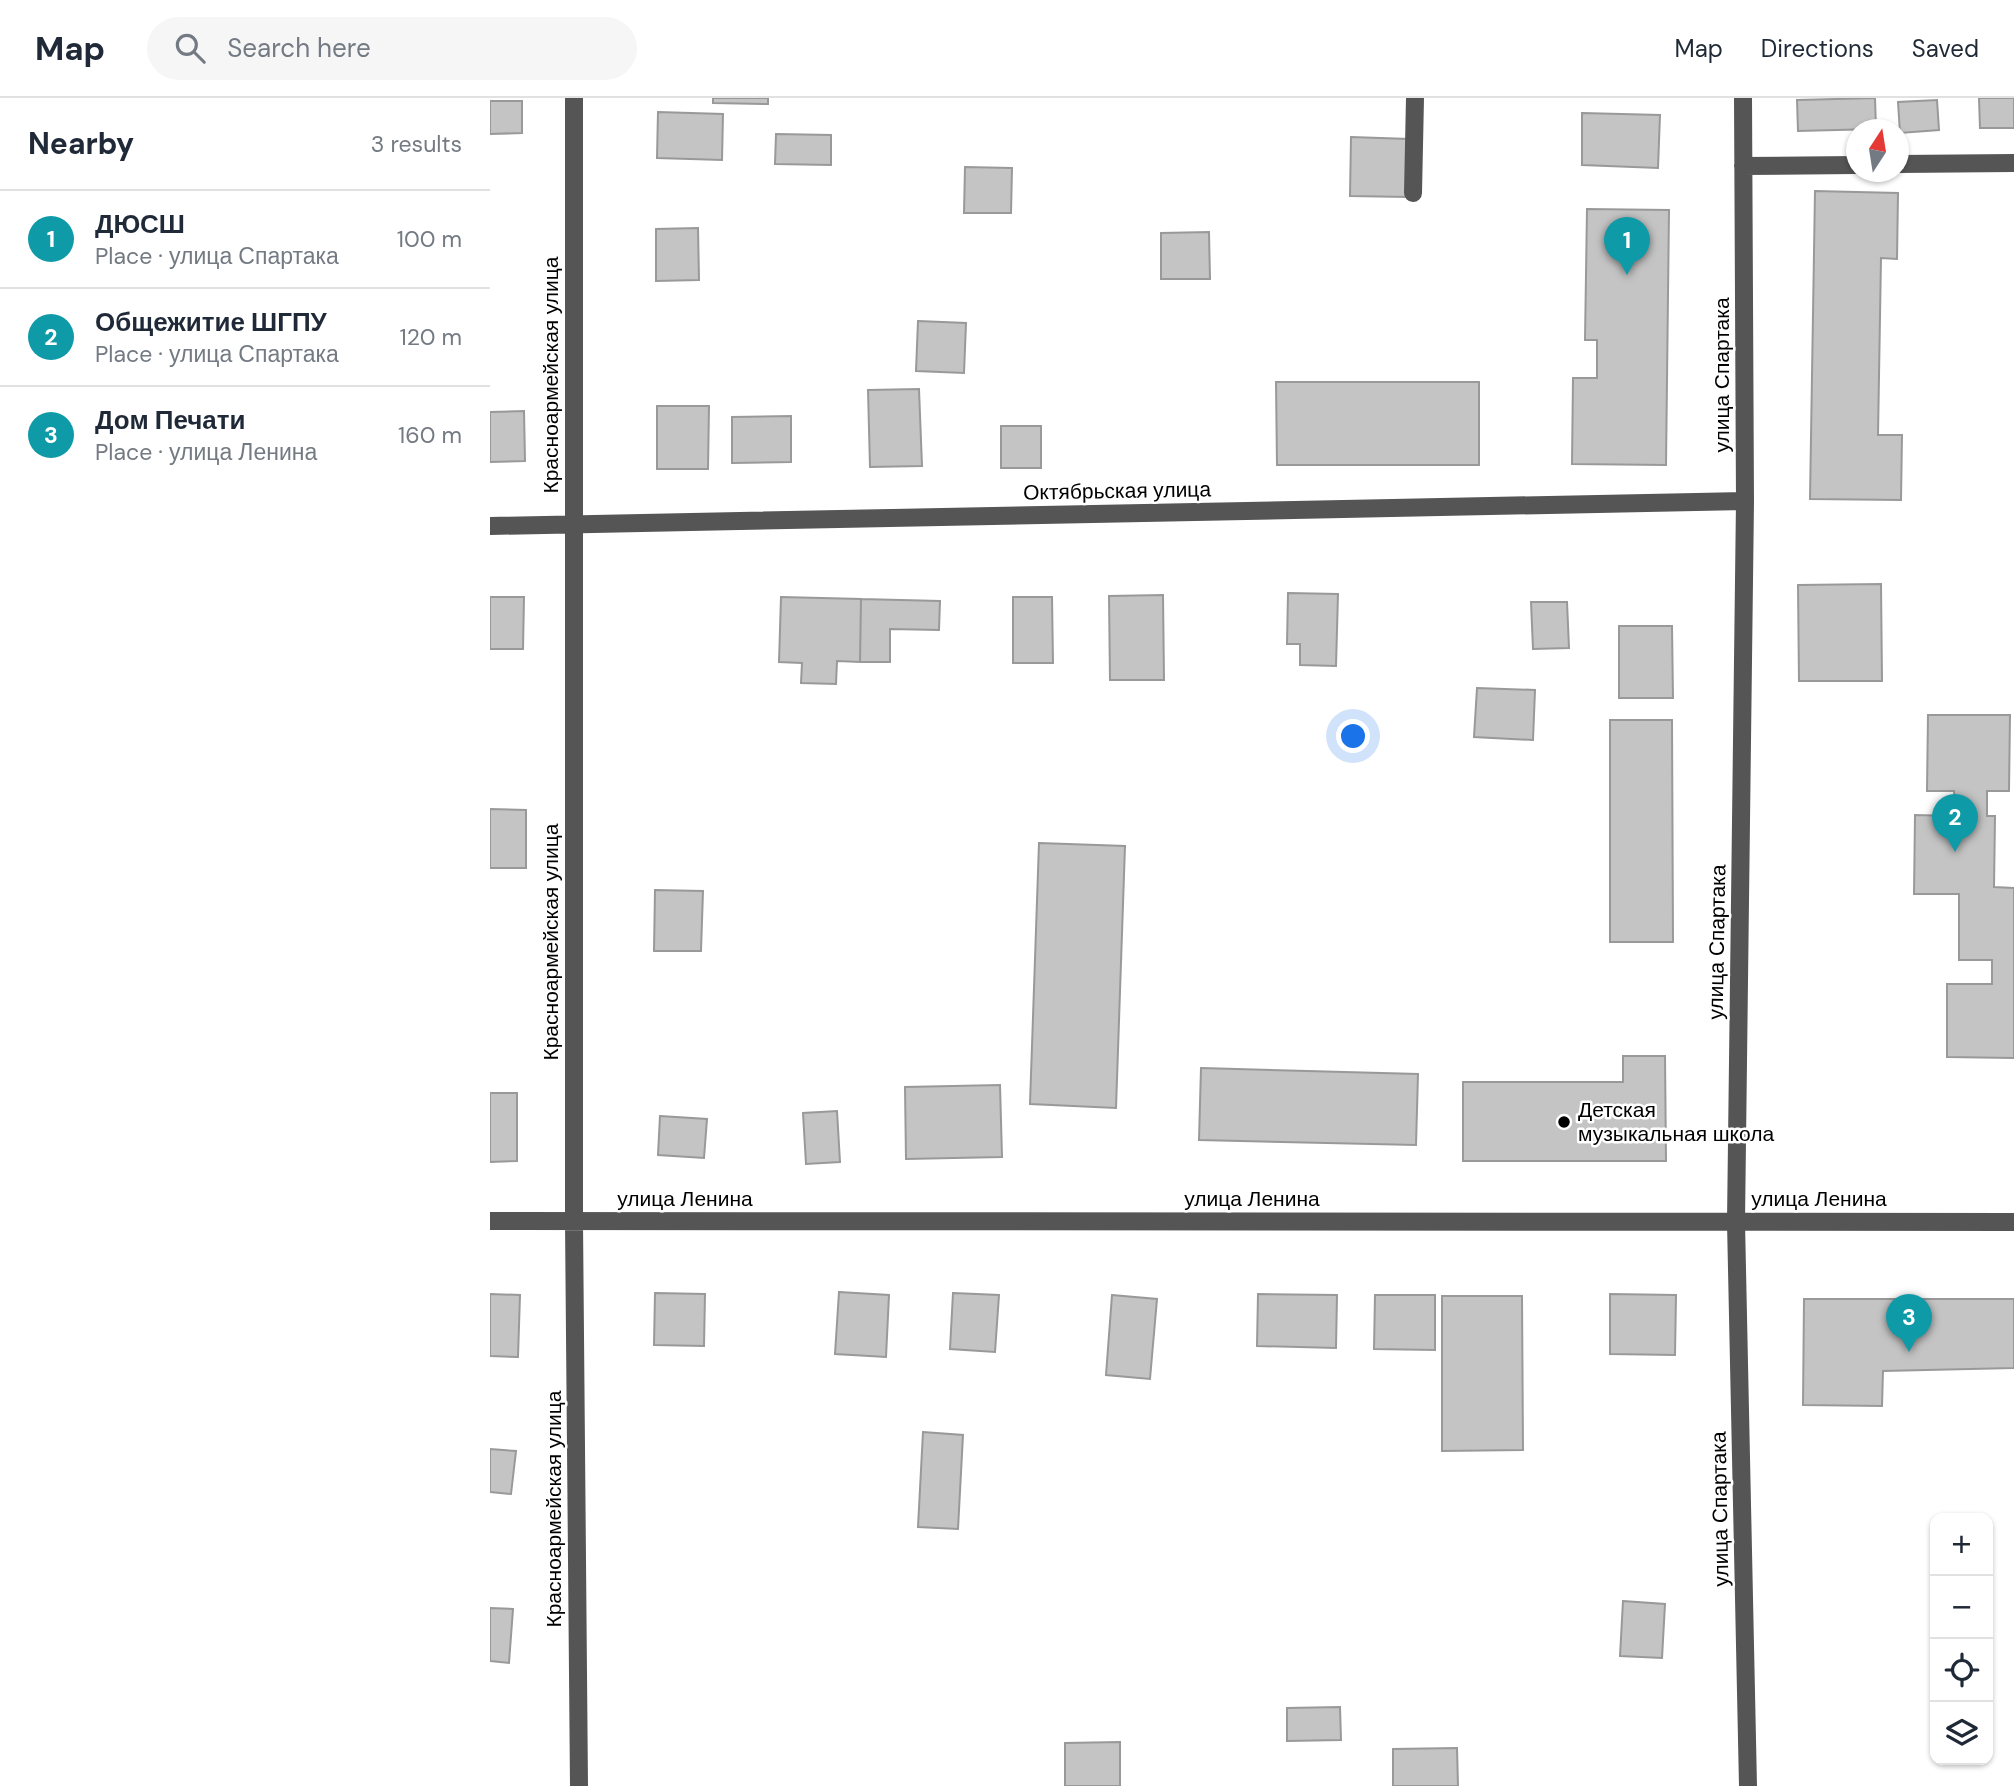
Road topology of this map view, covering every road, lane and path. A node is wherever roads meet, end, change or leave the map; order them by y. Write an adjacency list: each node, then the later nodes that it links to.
1 (574, 98): 10 (street, Красноармейская улица)
2 (1415, 98): 8 (street)
3 (1742, 98): 7 (street, улица Спартака)
4 (2014, 163): 5 (street)
5 (1909, 164)
6 (1846, 165): 7 (street)
7 (1743, 166): 9 (street, улица Спартака)
8 (1413, 193)
9 (1745, 501): 10 (street, Октябрьская улица); 14 (street, улица Спартака)
10 (574, 525): 11 (street, Октябрьская улица); 13 (street, Красноармейская улица)
11 (490, 526)
12 (490, 1221): 13 (street, улица Ленина)
13 (574, 1222): 14 (street, улица Ленина); 16 (street, Красноармейская улица)
14 (1736, 1222): 15 (street, улица Ленина); 17 (street, улица Спартака)
15 (2014, 1222)
16 (579, 1786)
17 (1748, 1786)

